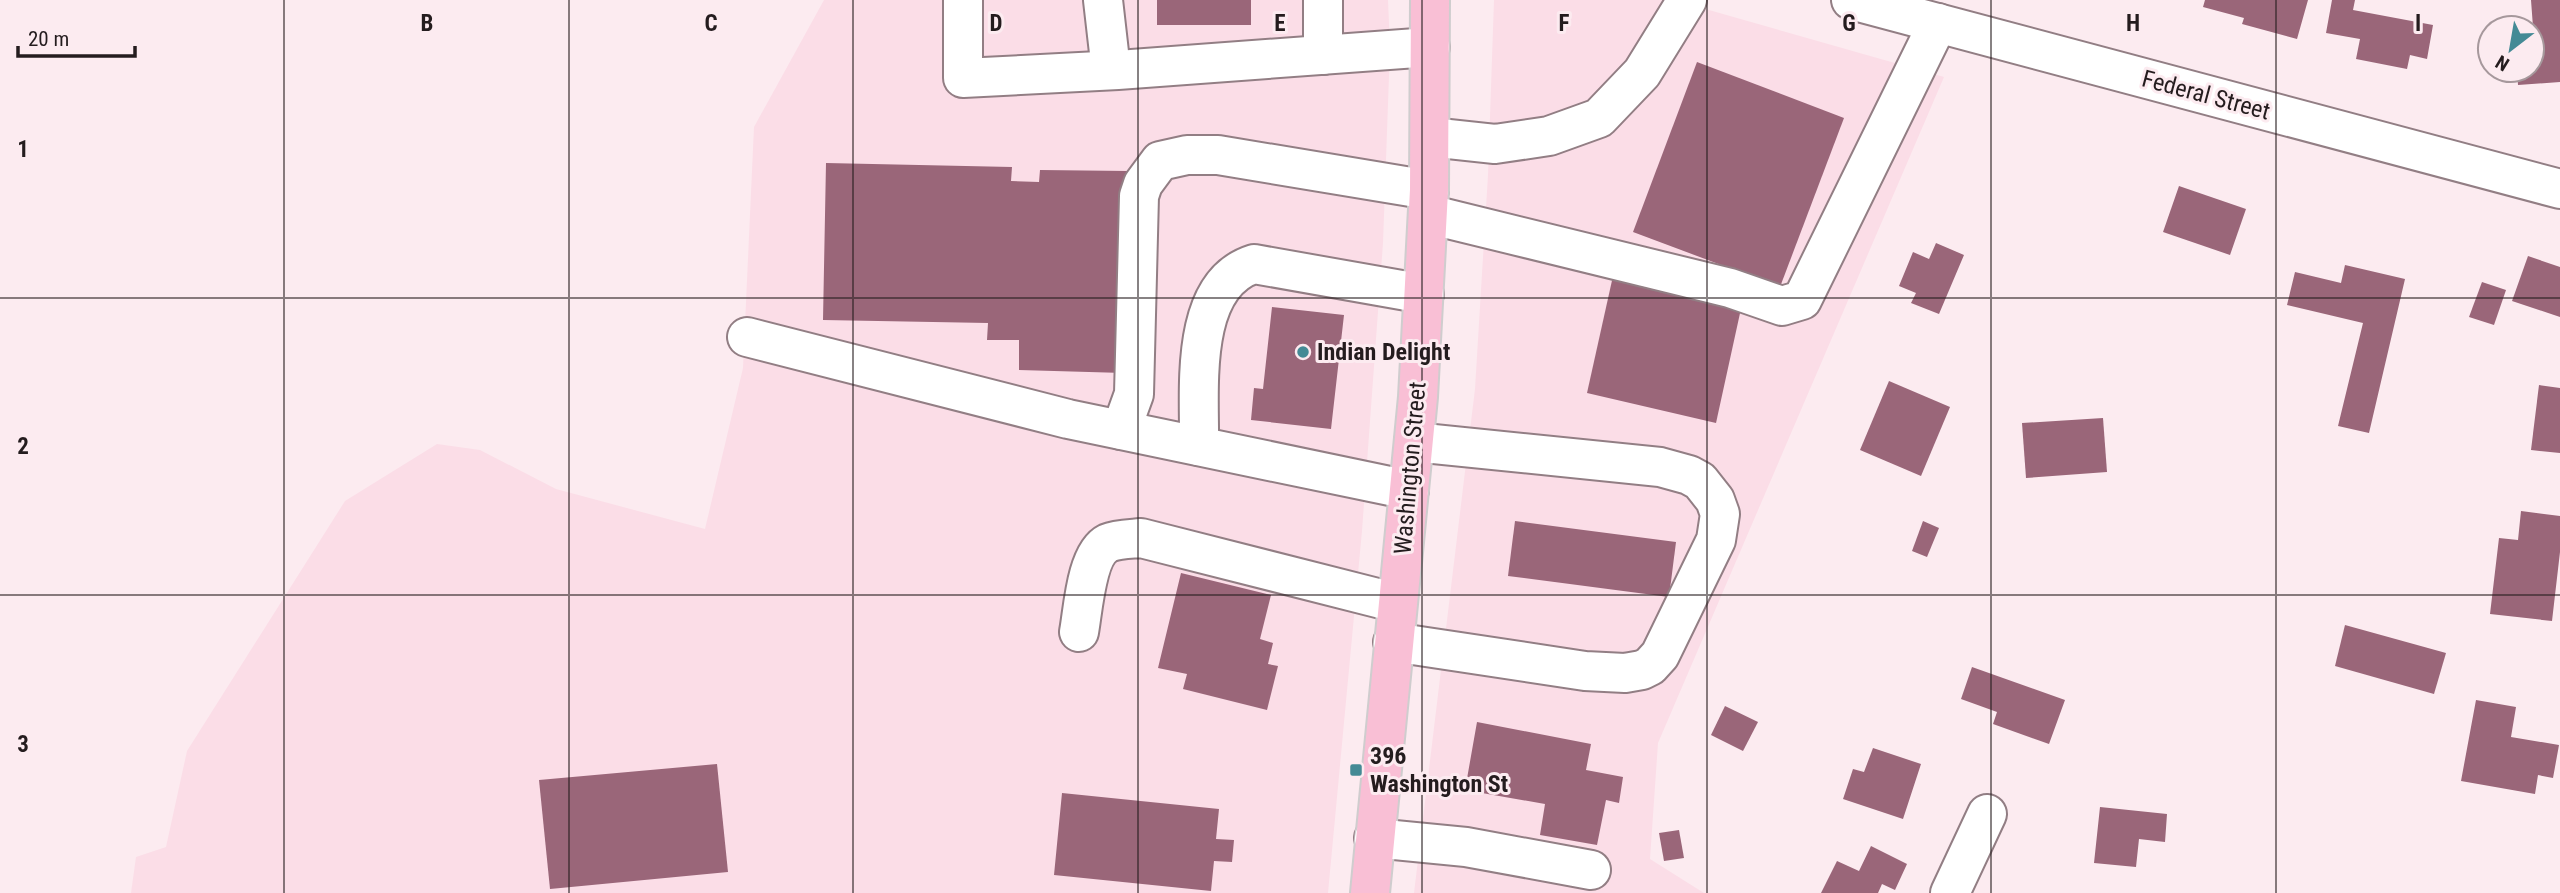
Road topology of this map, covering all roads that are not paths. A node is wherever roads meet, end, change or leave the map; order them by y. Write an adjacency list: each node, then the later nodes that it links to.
1 (963, 0): 10 (street)
2 (1103, 0): 10 (street)
3 (1323, 0): 9 (street)
4 (1430, 0): 8 (main road, Washington Street)
5 (1687, 0): 11 (street)
6 (1851, 0): 7 (street, Federal Street)
7 (1938, 23): 12 (street, Federal Street); 13 (street)
8 (1430, 47): 9 (street); 11 (main road, Washington Street)
9 (1323, 55): 10 (street)
10 (1111, 70)
11 (1430, 137): 13 (main road, Washington Street)
12 (2560, 189)
13 (1429, 202): 14 (main road, Washington Street); 16 (street)
14 (1424, 294): 17 (main road, Washington Street); 18 (street)
15 (747, 337): 16 (street)
16 (1121, 430): 18 (street)
17 (1413, 442): 19 (main road, Washington Street); 22 (street)
18 (1199, 446): 19 (street)
19 (1409, 490): 20 (main road, Washington Street)
20 (1397, 603): 21 (street); 22 (main road, Washington Street)
21 (1079, 632)
22 (1393, 642): 24 (main road, Washington Street)
23 (1987, 814): 27 (street)
24 (1374, 838): 25 (street); 26 (main road, Washington Street)
25 (1591, 870)
26 (1370, 893)
27 (1950, 893)

